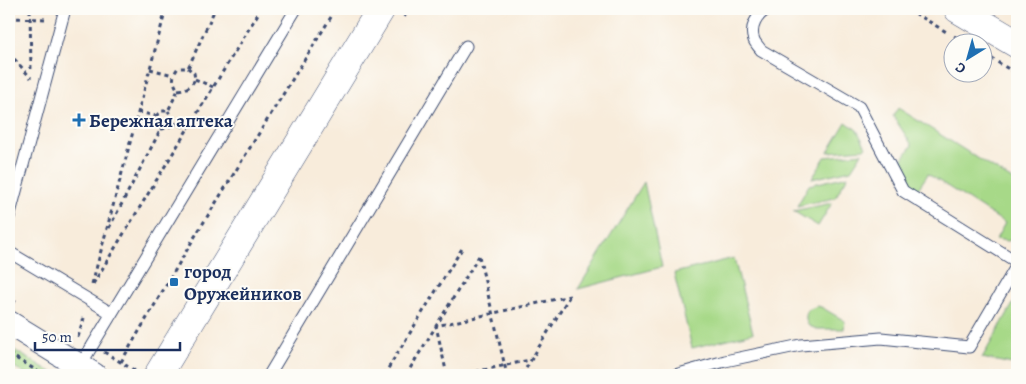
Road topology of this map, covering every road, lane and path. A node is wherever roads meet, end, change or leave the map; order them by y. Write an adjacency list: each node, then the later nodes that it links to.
1 (30, 9): 13 (path)
2 (166, 9): 20 (path)
3 (215, 9): 19 (path)
4 (261, 9): 24 (path)
5 (296, 9): 38 (lane)
6 (336, 9): 45 (path)
7 (382, 9): 49 (street)
8 (768, 9): 36 (lane)
9 (908, 9): 14 (path)
10 (958, 9): 15 (street)
11 (63, 14): 13 (path); 32 (lane)
12 (9, 18): 13 (path)
13 (29, 18): 17 (path)
14 (948, 32)
15 (1017, 44)
16 (466, 46): 50 (lane)
17 (9, 53)
18 (994, 60): 21 (path)
19 (188, 68): 22 (path); 23 (path)
20 (150, 69): 22 (path); 27 (path)
21 (1017, 74)
22 (173, 75): 25 (path)
23 (195, 80): 24 (path); 25 (path)
24 (213, 87): 30 (path)
25 (178, 90): 26 (path)
26 (168, 111): 28 (path); 29 (path)
27 (138, 112): 28 (path); 33 (path)
28 (156, 116): 31 (path)
29 (173, 122): 30 (path); 31 (path)
30 (189, 128): 33 (path)
31 (161, 129): 33 (path)
32 (9, 217)
33 (105, 235)
34 (463, 247): 51 (path)
35 (9, 252): 37 (lane)
36 (1017, 263): 57 (lane)
37 (90, 300): 38 (lane); 42 (path)
38 (111, 313): 47 (lane)
39 (493, 314): 41 (path); 41 (path); 44 (path); 46 (path)
40 (9, 323): 47 (street)
41 (436, 326): 52 (path); 53 (path)
42 (78, 338)
43 (9, 354): 48 (path)
44 (531, 360): 46 (path); 56 (path)
45 (121, 362)
46 (505, 366): 54 (path); 55 (path)
47 (87, 371)
48 (44, 375)
49 (158, 375)
50 (269, 375)
51 (384, 375)
52 (406, 375)
53 (447, 375)
54 (460, 375)
55 (508, 375)
56 (522, 375)
57 (675, 375)

